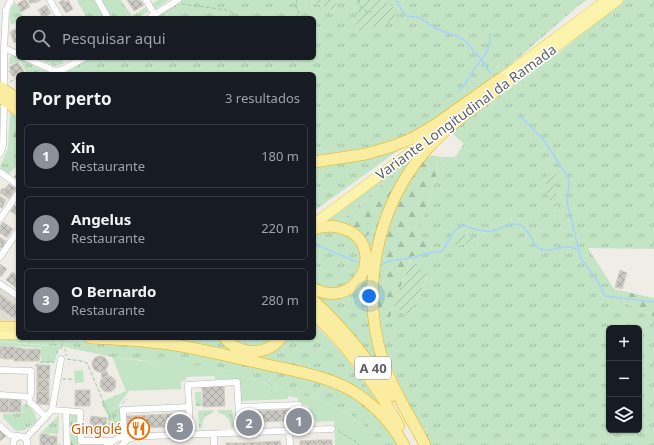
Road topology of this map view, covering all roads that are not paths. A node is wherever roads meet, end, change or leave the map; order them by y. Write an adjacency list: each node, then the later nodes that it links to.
1 (12, 0): 11 (street)
2 (50, 0): 8 (street)
3 (98, 0): 9 (street)
4 (146, 0): 10 (street)
5 (607, 0): 15 (main road, Variante Longitudinal da Ramada)
6 (618, 0): 15 (main road, Variante Longitudinal da Ramada)
7 (176, 2): 10 (street)
8 (59, 16)
9 (107, 16)
10 (152, 16)
11 (4, 48): 12 (street); 16 (street)
12 (16, 53)
13 (30, 60): 14 (street)
14 (80, 60)
15 (503, 81): 19 (highway); 23 (main road, Variante Longitudinal da Ramada); 25 (main road, Variante Longitudinal da Ramada); 68 (highway)
16 (2, 85): 17 (highway)
17 (12, 104): 18 (street)
18 (0, 154)
19 (316, 162)
20 (0, 172): 21 (street)
21 (16, 184)
22 (16, 196): 24 (street)
23 (316, 217)
24 (0, 219)
25 (316, 222)
26 (316, 229): 30 (highway)
27 (16, 234): 28 (street)
28 (0, 257)
29 (0, 284): 31 (street)
30 (316, 290)
31 (16, 295)
32 (316, 303): 67 (highway, A 40)
33 (316, 316): 66 (highway, A 40)
34 (0, 327): 35 (highway)
35 (16, 327)
36 (0, 334): 37 (main road)
37 (16, 334)
38 (138, 340): 65 (highway)
39 (227, 340): 40 (highway)
40 (279, 340)
41 (61, 360): 48 (street)
42 (0, 370): 44 (street)
43 (0, 395): 44 (street)
44 (29, 397): 50 (street)
45 (299, 405): 47 (street)
46 (189, 407): 47 (street); 56 (street); 57 (street)
47 (238, 408): 54 (street)
48 (52, 410): 49 (street); 50 (street)
49 (66, 412): 60 (street); 62 (street)
50 (46, 417): 59 (street)
51 (0, 426): 59 (street)
52 (332, 429): 53 (street)
53 (289, 430): 54 (street); 64 (street)
54 (240, 433): 55 (street)
55 (214, 434): 56 (street); 63 (street)
56 (190, 435): 58 (street)
57 (124, 437): 58 (street); 60 (street)
58 (134, 437): 60 (street)
59 (24, 440): 61 (street)
60 (114, 443)
61 (13, 445)
62 (67, 445)
63 (214, 445)
64 (290, 445)
65 (404, 445)
66 (409, 445)
67 (419, 445)
68 (425, 445)

